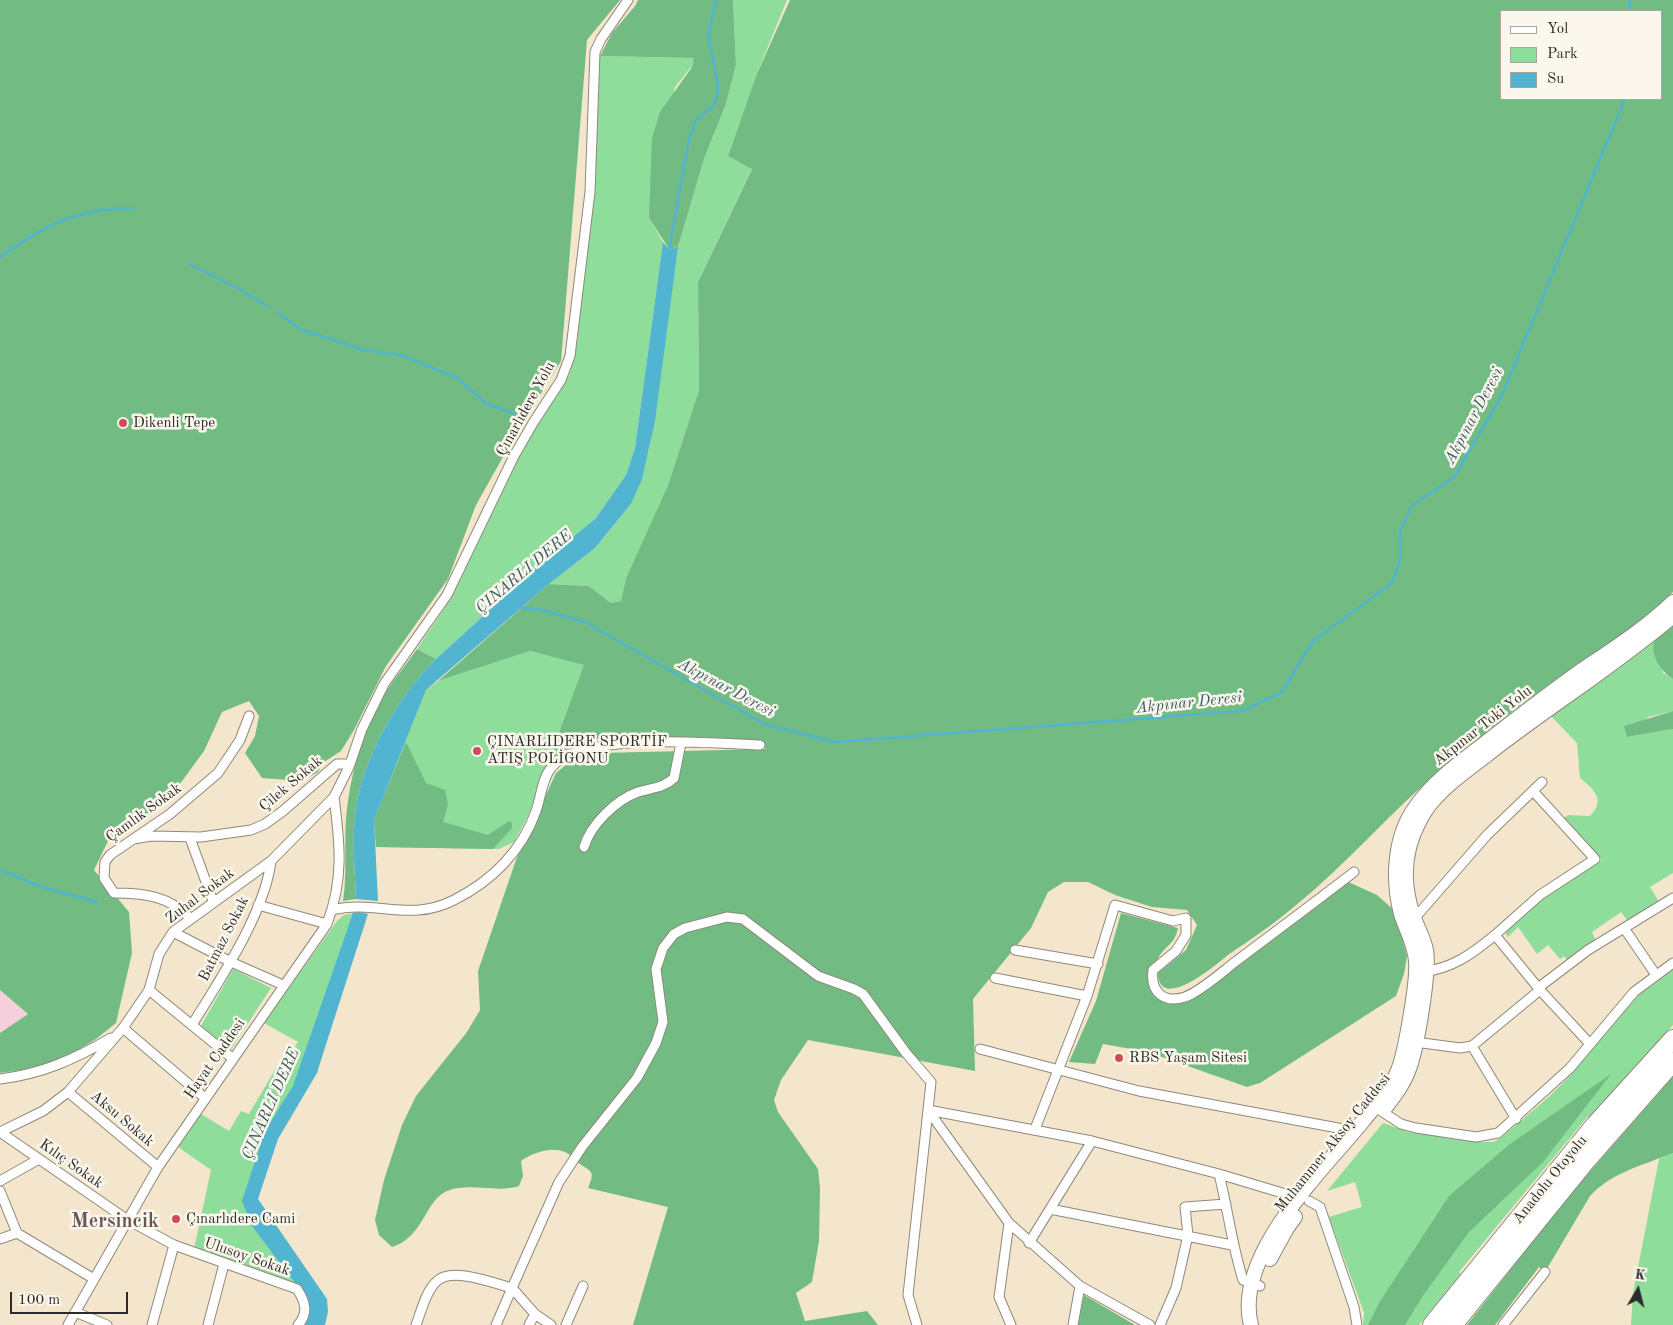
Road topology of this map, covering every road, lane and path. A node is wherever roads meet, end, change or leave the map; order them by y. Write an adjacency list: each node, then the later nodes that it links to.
1 (628, 0): 7 (street, Çınarlıdere Yolu)
2 (1673, 602): 21 (main road, Akpınar Toki Yolu)
3 (1673, 616): 21 (main road, Akpınar Toki Yolu)
4 (249, 716): 12 (street, Çamlık Sokak)
5 (681, 742): 6 (street); 13 (street); 19 (street)
6 (760, 744)
7 (350, 764): 10 (street, Çınarlıdere Yolu); 11 (street, Çilek Sokak)
8 (1542, 782): 9 (street)
9 (1533, 792): 21 (street); 25 (street)
10 (334, 798): 14 (street, Zuhal Sokak); 19 (street, Hayat Caddesi)
11 (190, 838): 12 (street, Çilek Sokak); 17 (street)
12 (132, 839): 20 (street, Çamlık Sokak)
13 (584, 847)
14 (271, 861): 17 (street, Zuhal Sokak); 18 (street, Batmaz Sokak)
15 (1354, 872): 29 (street)
16 (1673, 898): 23 (street)
17 (213, 901): 20 (street, Zuhal Sokak)
18 (258, 905): 22 (street); 27 (street, Batmaz Sokak)
19 (332, 910): 22 (street, Hayat Caddesi)
20 (190, 918): 24 (street, Zuhal Sokak)
21 (1409, 921): 30 (main road, Muhammer Aksoy Caddesi)
22 (327, 924): 33 (street, Hayat Caddesi)
23 (1624, 928): 31 (street); 34 (street)
24 (173, 932): 27 (street); 35 (street, Zuhal Sokak)
25 (1494, 935): 30 (street); 34 (street)
26 (1015, 950): 29 (street)
27 (231, 962): 33 (street); 37 (street, Batmaz Sokak)
28 (1673, 963): 31 (street)
29 (1098, 964): 36 (street)
30 (1421, 972): 40 (main road, Muhammer Aksoy Caddesi); 50 (main road, Muhammer Aksoy Caddesi)
31 (1656, 974): 41 (street)
32 (995, 978): 36 (street)
33 (283, 985): 44 (street, Hayat Caddesi)
34 (1539, 989): 41 (street); 42 (street)
35 (149, 990): 37 (street); 38 (street, Zuhal Sokak)
36 (1087, 996): 46 (street)
37 (192, 1025): 44 (street)
38 (121, 1031): 47 (street); 48 (street, Zuhal Sokak); 49 (street)
39 (1673, 1040): 100 (highway, Anadolu Otoyolu)
40 (1415, 1042): 42 (street); 50 (main road, Muhammer Aksoy Caddesi)
41 (1590, 1044): 52 (street)
42 (1472, 1046): 52 (street)
43 (980, 1049): 46 (street)
44 (232, 1058): 49 (street, Hayat Caddesi)
45 (1673, 1062): 101 (highway, Anadolu Otoyolu)
46 (1060, 1069): 53 (street); 54 (street)
47 (0, 1079)
48 (68, 1092): 55 (street, Zuhal Sokak); 58 (street, Aksu Sokak)
49 (205, 1098): 58 (street, Hayat Caddesi)
50 (1378, 1109): 52 (street); 54 (main road, Muhammer Aksoy Caddesi); 62 (main road, Muhammer Aksoy Caddesi)
51 (928, 1110): 53 (street); 66 (street); 79 (street); 92 (street)
52 (1516, 1119)
53 (1036, 1129): 56 (street)
54 (1354, 1131): 62 (main road, Muhammer Aksoy Caddesi)
55 (0, 1132): 57 (street, Kılıç Sokak)
56 (1092, 1141): 59 (street); 64 (street)
57 (39, 1159): 60 (street); 65 (street, Kılıç Sokak)
58 (158, 1167): 65 (street, Hayat Caddesi)
59 (1219, 1174): 62 (street); 63 (street)
60 (0, 1181)
61 (0, 1191): 67 (street)
62 (1304, 1200): 76 (main road, Muhammer Aksoy Caddesi); 99 (street)
63 (1226, 1204): 68 (street); 72 (street)
64 (1050, 1209): 68 (street); 70 (street)
65 (126, 1220): 71 (street, Ulusoy Sokak); 75 (street, Hayat Caddesi)
66 (1009, 1223): 70 (street); 93 (street)
67 (17, 1234): 69 (street); 75 (street)
68 (1188, 1235): 72 (street); 96 (street)
69 (0, 1239)
70 (1029, 1243): 78 (street)
71 (174, 1245): 73 (street, Ulusoy Sokak); 84 (street)
72 (1232, 1245): 76 (street)
73 (224, 1264): 85 (street); 86 (street, Ulusoy Sokak)
74 (1545, 1272): 102 (street)
75 (94, 1279): 80 (street, Hayat Caddesi)
76 (1256, 1285): 97 (main road, Muhammer Aksoy Caddesi); 98 (main road, Muhammer Aksoy Caddesi)
77 (583, 1286): 91 (street)
78 (1080, 1286): 94 (street); 95 (street)
79 (512, 1288): 81 (street); 87 (street); 88 (street)
80 (75, 1312): 82 (street, Hayat Caddesi); 83 (street)
81 (535, 1314): 89 (street); 90 (street)
82 (68, 1325)
83 (107, 1325)
84 (152, 1325)
85 (208, 1325)
86 (298, 1325)
87 (416, 1325)
88 (496, 1325)
89 (530, 1325)
90 (551, 1325)
91 (566, 1325)
92 (917, 1325)
93 (1011, 1325)
94 (1073, 1325)
95 (1150, 1325)
96 (1160, 1325)
97 (1251, 1325)
98 (1261, 1325)
99 (1357, 1325)
100 (1432, 1325)
101 (1453, 1325)
102 (1503, 1325)

